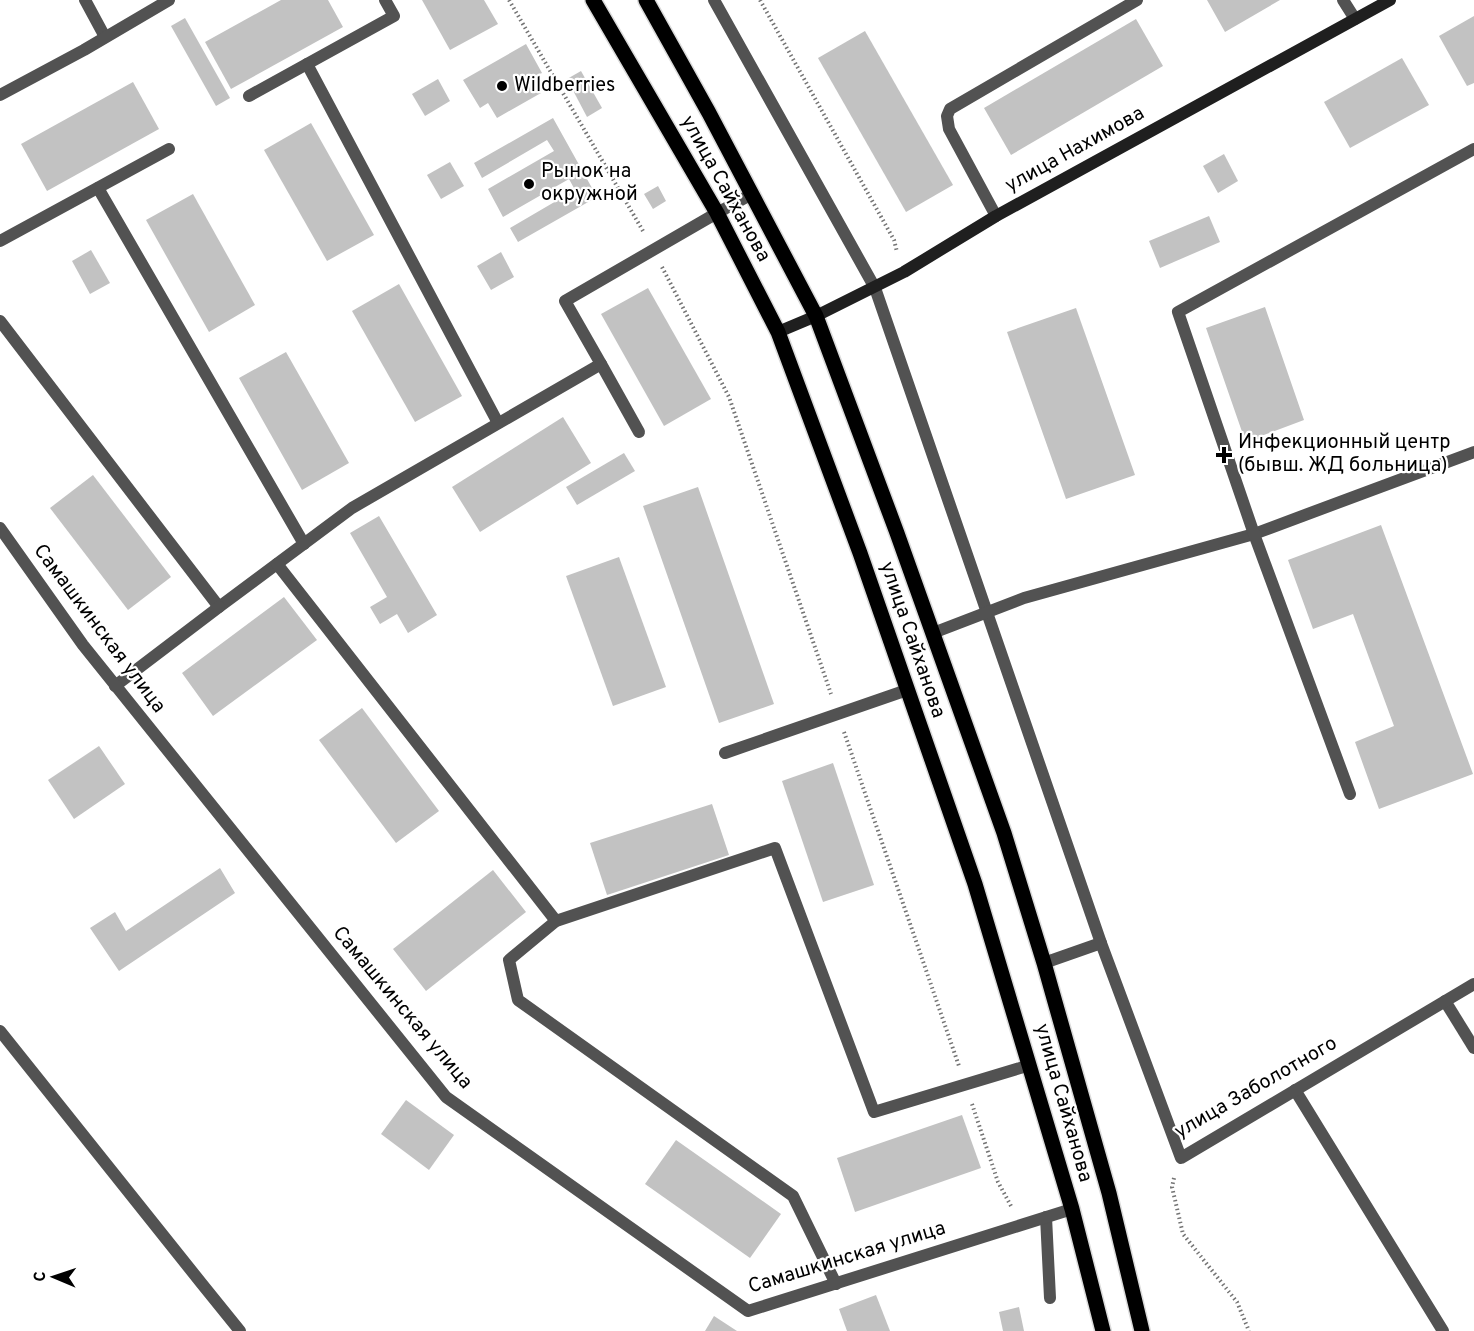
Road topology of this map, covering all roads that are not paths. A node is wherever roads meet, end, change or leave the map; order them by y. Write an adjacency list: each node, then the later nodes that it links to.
1 (85, 0): 11 (street)
2 (169, 0): 11 (street)
3 (385, 0): 12 (street)
4 (593, 0): 19 (main road, улица Сайханова)
5 (646, 0): 18 (main road, улица Сайханова)
6 (714, 0): 22 (street, улица Заболотного)
7 (1137, 0): 20 (street)
8 (1343, 0): 10 (street)
9 (1390, 0): 10 (street, улица Нахимова)
10 (1355, 19): 20 (street, улица Нахимова)
11 (105, 37): 13 (street)
12 (307, 64): 14 (street); 27 (street)
13 (0, 95)
14 (249, 96)
15 (169, 149): 17 (street)
16 (1474, 149): 31 (street)
17 (98, 188): 21 (street); 32 (street)
18 (752, 194): 19 (street); 23 (main road, улица Сайханова)
19 (717, 213): 25 (main road, улица Сайханова); 26 (street)
20 (996, 216): 22 (street, улица Нахимова)
21 (0, 241)
22 (875, 288): 23 (street, улица Нахимова); 35 (street, улица Заболотного)
23 (816, 316): 25 (street, улица Нахимова); 36 (main road, улица Сайханова)
24 (0, 321): 34 (street)
25 (778, 332): 38 (main road, улица Сайханова)
26 (601, 364): 27 (street); 28 (street)
27 (498, 423): 32 (street)
28 (639, 432)
29 (1474, 452): 31 (street)
30 (0, 528): 37 (street, Самашкинская улица)
31 (1254, 534): 35 (street); 40 (street)
32 (304, 544): 33 (street)
33 (277, 564): 34 (street); 41 (street)
34 (219, 607): 37 (street)
35 (987, 612): 36 (street); 42 (street, улица Заболотного)
36 (933, 633): 43 (main road, улица Сайханова)
37 (116, 686): 52 (street, Самашкинская улица)
38 (907, 690): 39 (street); 48 (main road, улица Сайханова)
39 (725, 753)
40 (1350, 794)
41 (556, 921): 48 (street); 52 (street)
42 (1101, 943): 43 (street); 49 (street, улица Заболотного)
43 (1044, 963): 56 (main road, улица Сайханова)
44 (1474, 984): 45 (street, улица Заболотного)
45 (1445, 1001): 47 (street); 49 (street, улица Заболотного)
46 (0, 1030): 54 (street)
47 (1474, 1048)
48 (1030, 1065): 50 (main road, улица Сайханова)
49 (1295, 1090): 57 (street)
50 (1072, 1209): 51 (street, Самашкинская улица); 55 (main road, улица Сайханова)
51 (1046, 1217): 52 (street, Самашкинская улица); 53 (street)
52 (836, 1284)
53 (1050, 1298)
54 (240, 1331)
55 (1103, 1331)
56 (1142, 1331)
57 (1443, 1331)

